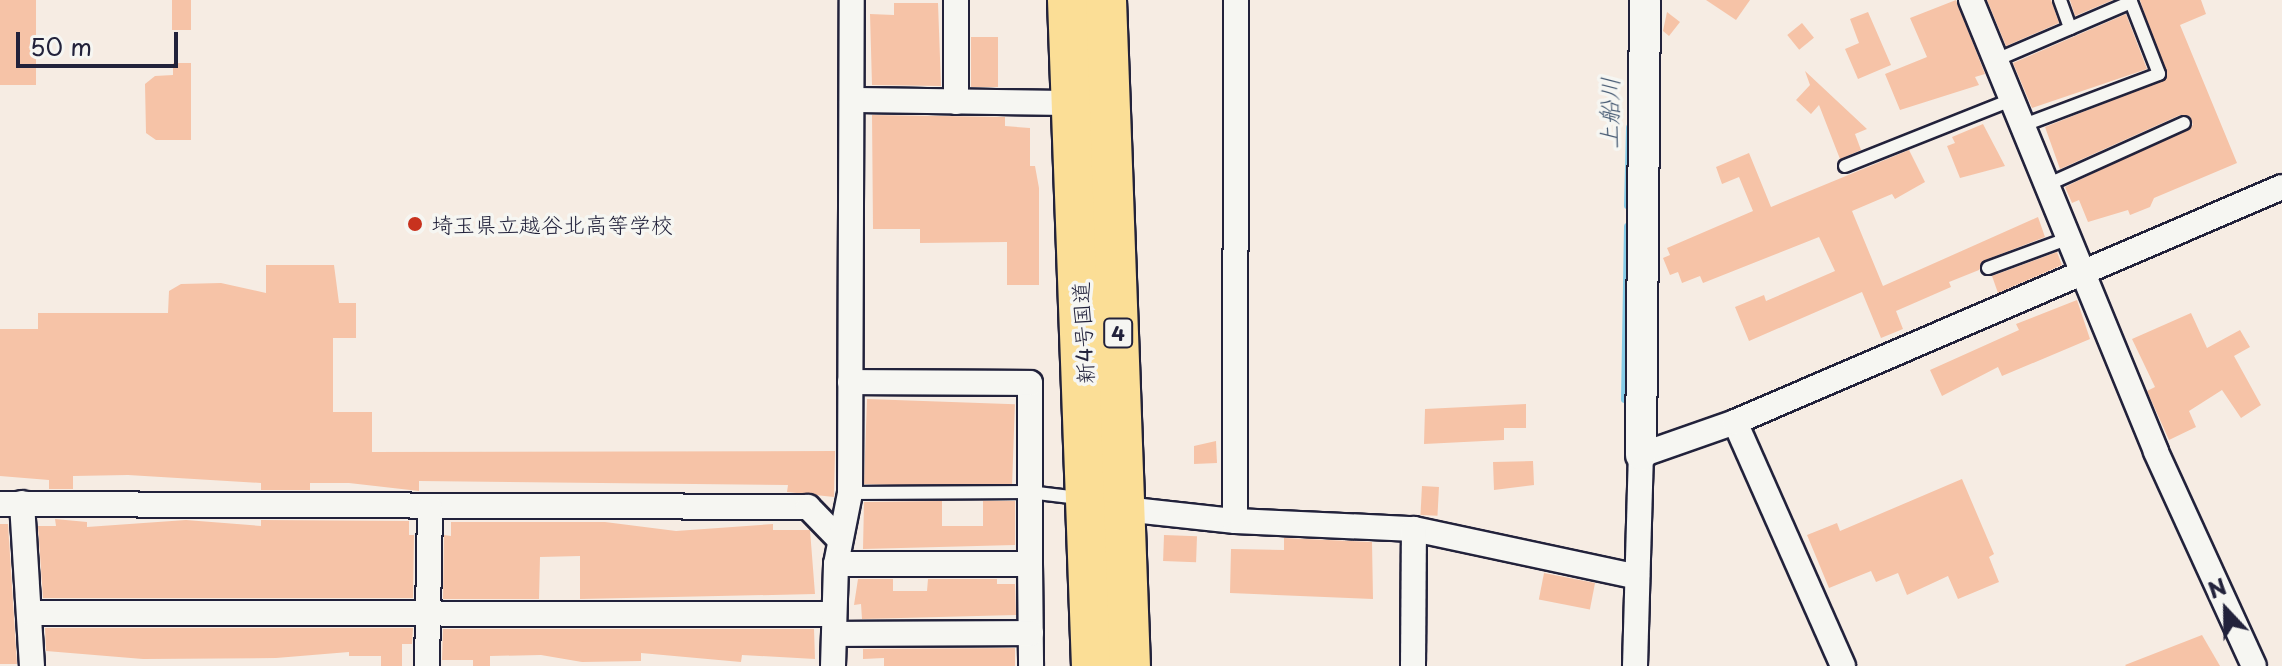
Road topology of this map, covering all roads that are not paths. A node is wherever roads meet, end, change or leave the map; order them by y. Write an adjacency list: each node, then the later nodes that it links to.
1 (852, 0): 13 (street)
2 (956, 0): 14 (street)
3 (1068, 0): 15 (highway, 新4号国道 / 4)
4 (1106, 0): 30 (highway, 新4号国道 / 4)
5 (1236, 0): 32 (street)
6 (1645, 0): 26 (street)
7 (1971, 0): 11 (street)
8 (2060, 0): 10 (lane)
9 (2133, 1): 10 (lane); 17 (lane)
10 (2070, 28): 11 (lane)
11 (1996, 60): 12 (street)
12 (2013, 99): 17 (street); 18 (lane)
13 (852, 100): 14 (street); 24 (street)
14 (956, 102): 15 (street)
15 (1072, 103): 30 (highway, 新4号国道 / 4)
16 (2184, 123): 19 (lane)
17 (2024, 125): 19 (street)
18 (1845, 166)
19 (2049, 184): 21 (street)
20 (2282, 187): 23 (street)
21 (2072, 237): 22 (lane); 23 (street)
22 (1988, 268)
23 (2087, 272): 25 (street); 51 (street)
24 (850, 382): 27 (street); 28 (street)
25 (1735, 422): 26 (street); 50 (street)
26 (1641, 455): 37 (street)
27 (1029, 492): 28 (lane); 30 (lane); 36 (street)
28 (850, 493): 34 (street)
29 (11, 503): 31 (street); 38 (street)
30 (1107, 504): 32 (street); 46 (highway, 新4号国道 / 4); 47 (highway, 新4号国道 / 4)
31 (430, 508): 34 (street); 39 (street)
32 (1235, 521): 33 (street)
33 (1414, 529): 37 (street); 48 (street)
34 (839, 539): 35 (street)
35 (836, 564): 36 (street); 40 (street)
36 (1030, 564): 41 (street)
37 (1637, 577): 49 (street)
38 (31, 613): 39 (street); 42 (street)
39 (427, 616): 40 (street); 43 (street)
40 (834, 624): 41 (street); 44 (street)
41 (1031, 633): 45 (street)
42 (32, 666)
43 (427, 666)
44 (833, 666)
45 (1031, 666)
46 (1092, 666)
47 (1130, 666)
48 (1413, 666)
49 (1635, 666)
50 (1843, 666)
51 (2254, 666)

